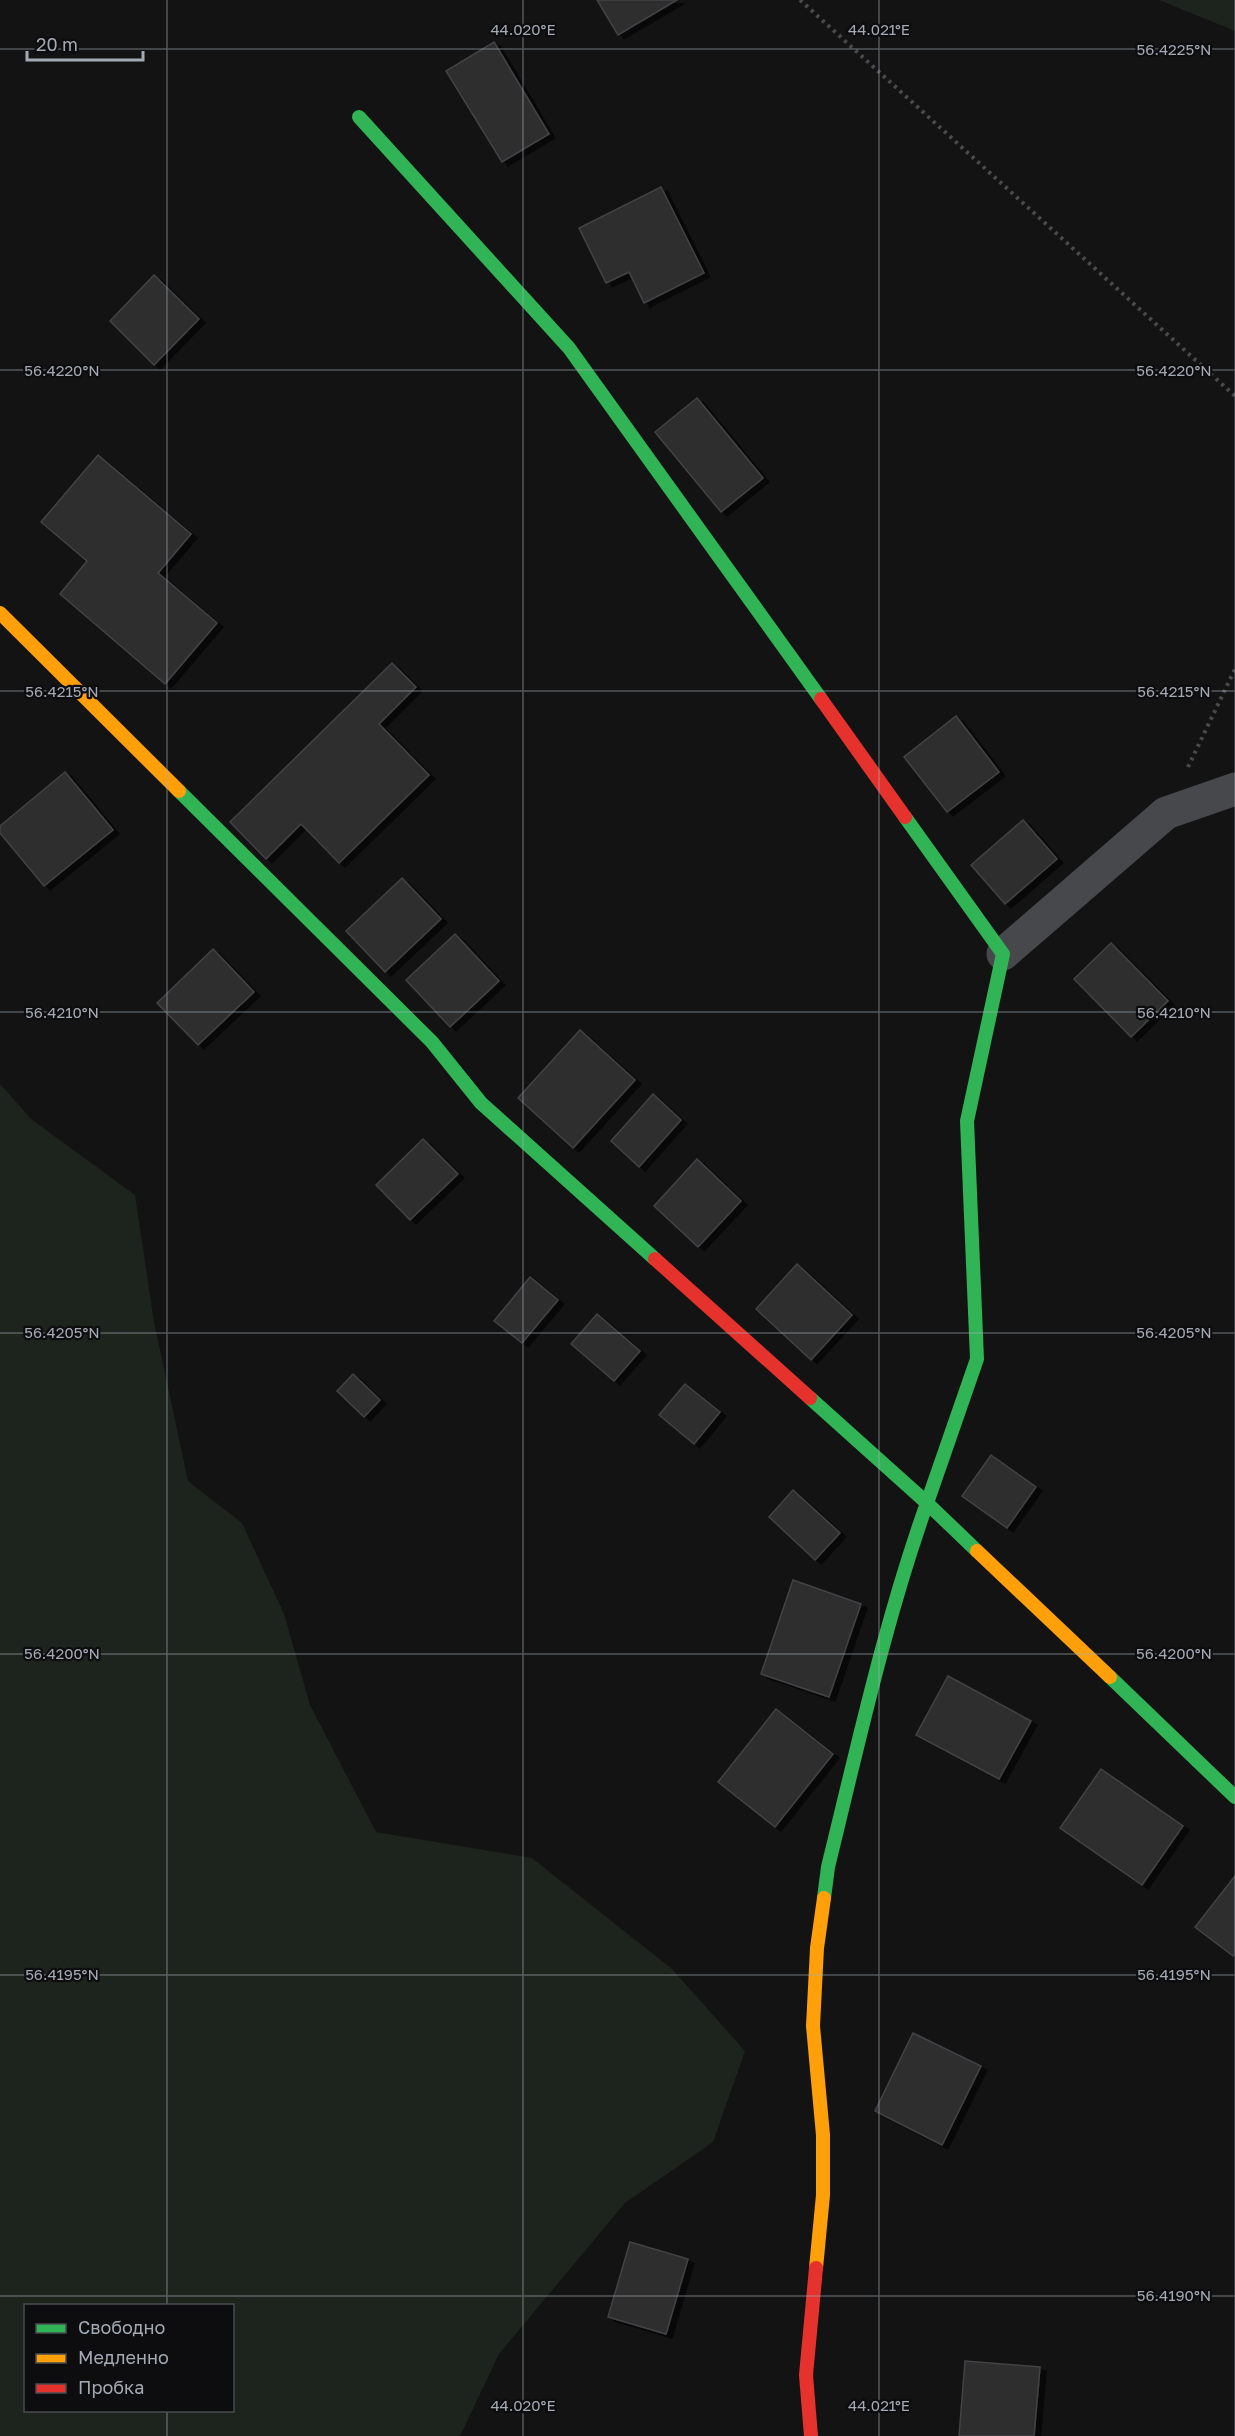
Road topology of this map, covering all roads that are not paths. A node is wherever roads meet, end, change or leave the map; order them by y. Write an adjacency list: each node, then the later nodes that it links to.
1 (359, 117): 4 (street)
2 (0, 613): 5 (street)
3 (1235, 789): 4 (street)
4 (1003, 954): 5 (street)
5 (927, 1503): 6 (street); 7 (street)
6 (1235, 1797)
7 (811, 2436)

